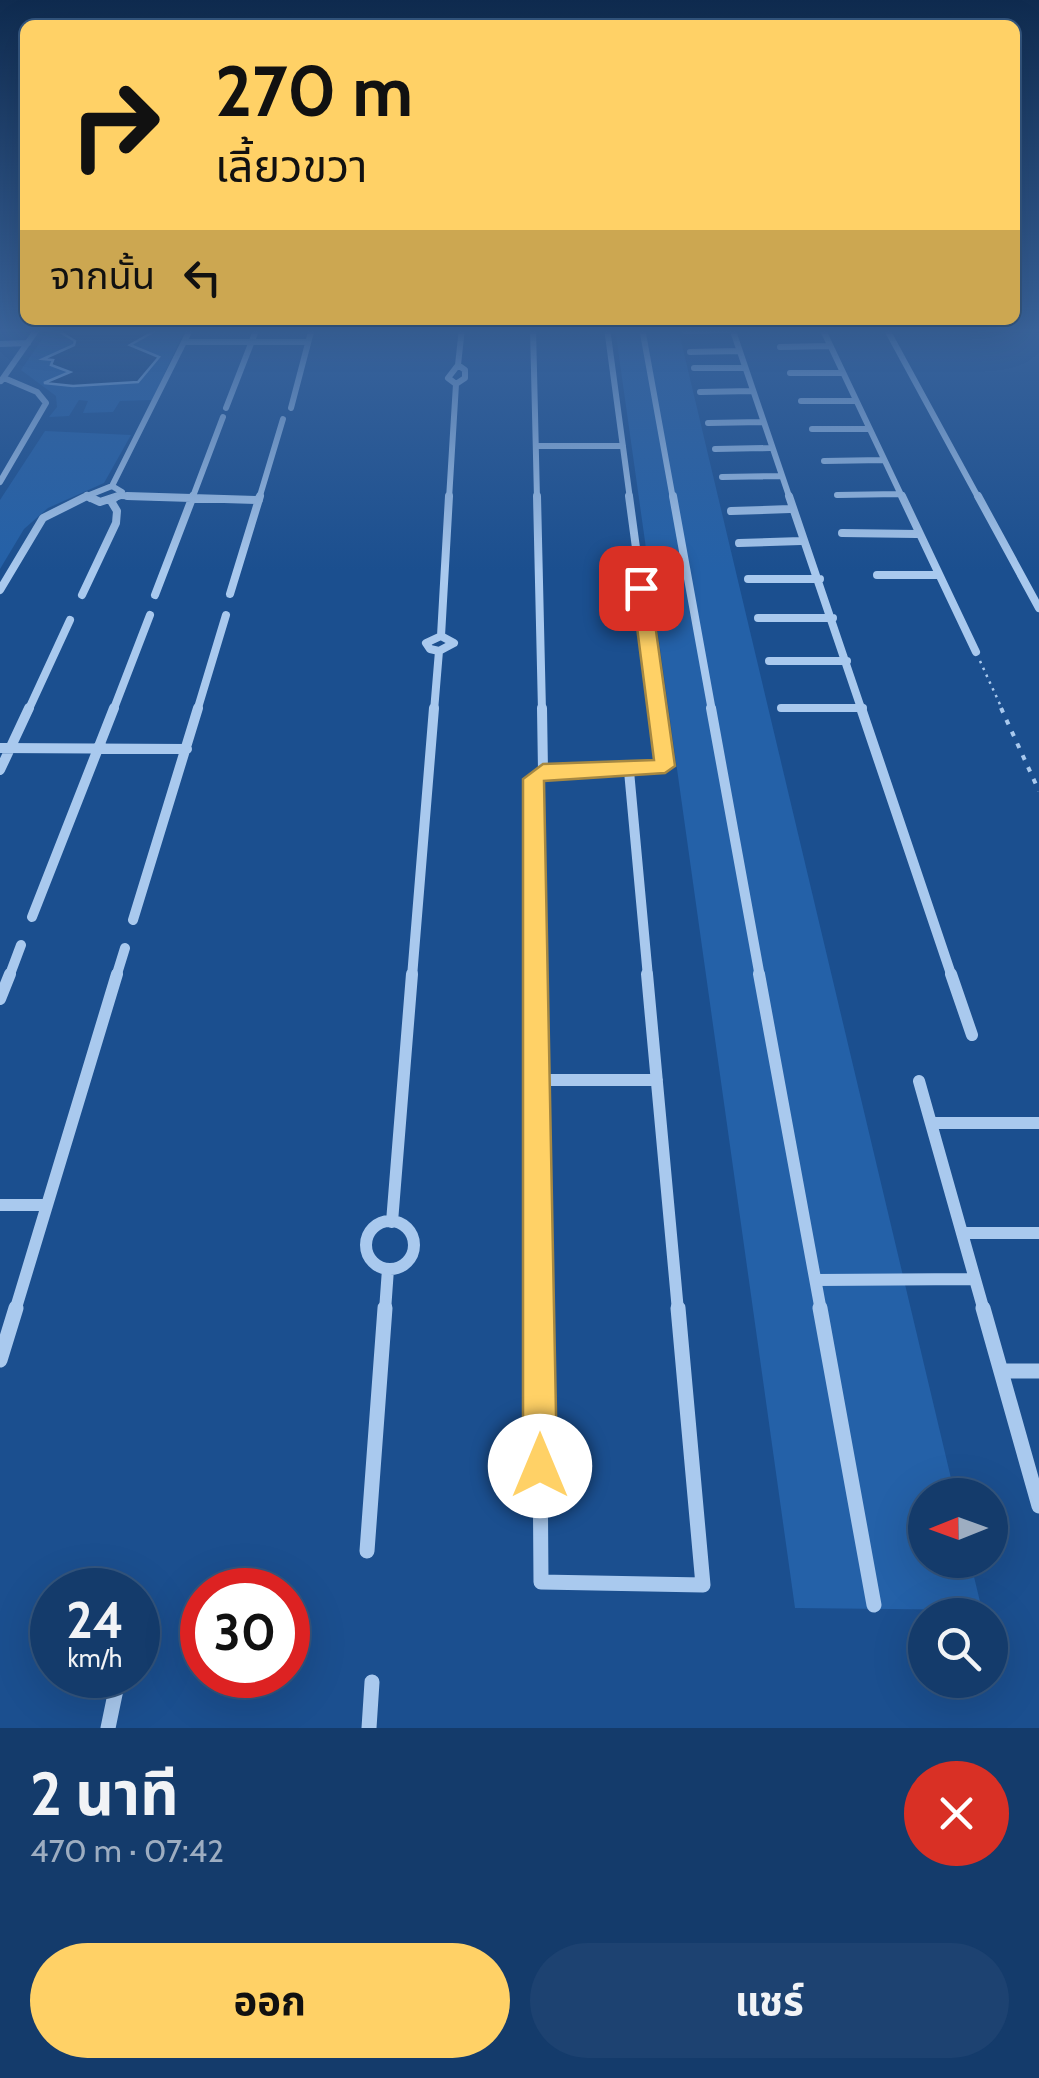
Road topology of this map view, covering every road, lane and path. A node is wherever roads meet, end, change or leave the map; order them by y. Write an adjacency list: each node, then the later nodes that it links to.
1 (45, 409): 24 (street)
2 (151, 409): 25 (street)
3 (226, 409): 30 (street)
4 (454, 409): 53 (street)
5 (536, 409): 16 (street)
6 (618, 409): 17 (street)
7 (657, 409): 84 (street)
8 (758, 409): 12 (street)
9 (859, 409): 15 (street)
10 (930, 409): 47 (street)
11 (284, 419): 31 (street)
12 (762, 422): 13 (street); 18 (street)
13 (708, 423)
14 (812, 429): 15 (street)
15 (868, 429): 21 (street)
16 (538, 446): 17 (street); 64 (street)
17 (623, 446): 65 (street)
18 (770, 448): 19 (street); 22 (street)
19 (715, 449)
20 (824, 460): 21 (street)
21 (883, 460): 26 (street)
22 (780, 476): 23 (street); 34 (street)
23 (722, 477)
24 (0, 482)
25 (112, 486): 28 (street); 29 (street)
26 (898, 494): 27 (street); 36 (street)
27 (838, 495)
28 (87, 496): 32 (street); 43 (street)
29 (120, 496): 30 (street); 32 (street)
30 (191, 499): 31 (street); 46 (street)
31 (259, 500): 44 (street)
32 (111, 501): 45 (street)
33 (731, 510): 34 (street)
34 (790, 510): 37 (street)
35 (842, 533): 36 (street)
36 (917, 534): 39 (street)
37 (801, 542): 38 (street); 42 (street)
38 (739, 543)
39 (937, 575): 40 (street); 55 (street)
40 (877, 576)
41 (748, 579): 42 (street)
42 (820, 579): 51 (street)
43 (0, 590)
44 (230, 594)
45 (82, 595)
46 (155, 595)
47 (1039, 608)
48 (150, 615): 61 (street)
49 (226, 615): 62 (street)
50 (758, 618): 51 (street)
51 (833, 618): 56 (street)
52 (70, 620): 60 (street)
53 (440, 636): 54 (street); 54 (street)
54 (439, 651): 80 (street)
55 (976, 652): 66 (path)
56 (848, 661): 57 (street); 59 (street)
57 (769, 662)
58 (781, 708): 59 (street)
59 (863, 708): 72 (street)
60 (5, 748): 61 (street); 63 (street)
61 (98, 748): 62 (street); 67 (street)
62 (187, 749): 68 (street)
63 (0, 770)
64 (543, 771): 65 (street); 73 (street)
65 (629, 771): 74 (street)
66 (1039, 791)
67 (32, 917)
68 (133, 920)
69 (20, 945): 71 (street)
70 (125, 948): 79 (street)
71 (0, 999)
72 (972, 1035)
73 (536, 1080): 74 (street); 74 (street)
74 (657, 1080)
75 (919, 1081): 76 (street)
76 (931, 1122): 77 (street); 81 (street)
77 (1039, 1122)
78 (0, 1205): 79 (street)
79 (48, 1205): 86 (street)
80 (392, 1222): 83 (street); 83 (street)
81 (962, 1233): 82 (street); 85 (street)
82 (1039, 1233)
83 (388, 1269): 90 (street)
84 (816, 1280): 85 (street); 91 (street)
85 (975, 1280): 87 (street)
86 (0, 1360)
87 (1001, 1371): 88 (street); 89 (street)
88 (1039, 1371)
89 (1039, 1506)
90 (366, 1551)
91 (874, 1605)
92 (372, 1682): 95 (street)
93 (114, 1698): 94 (street)
94 (108, 1728)
95 (369, 1728)

